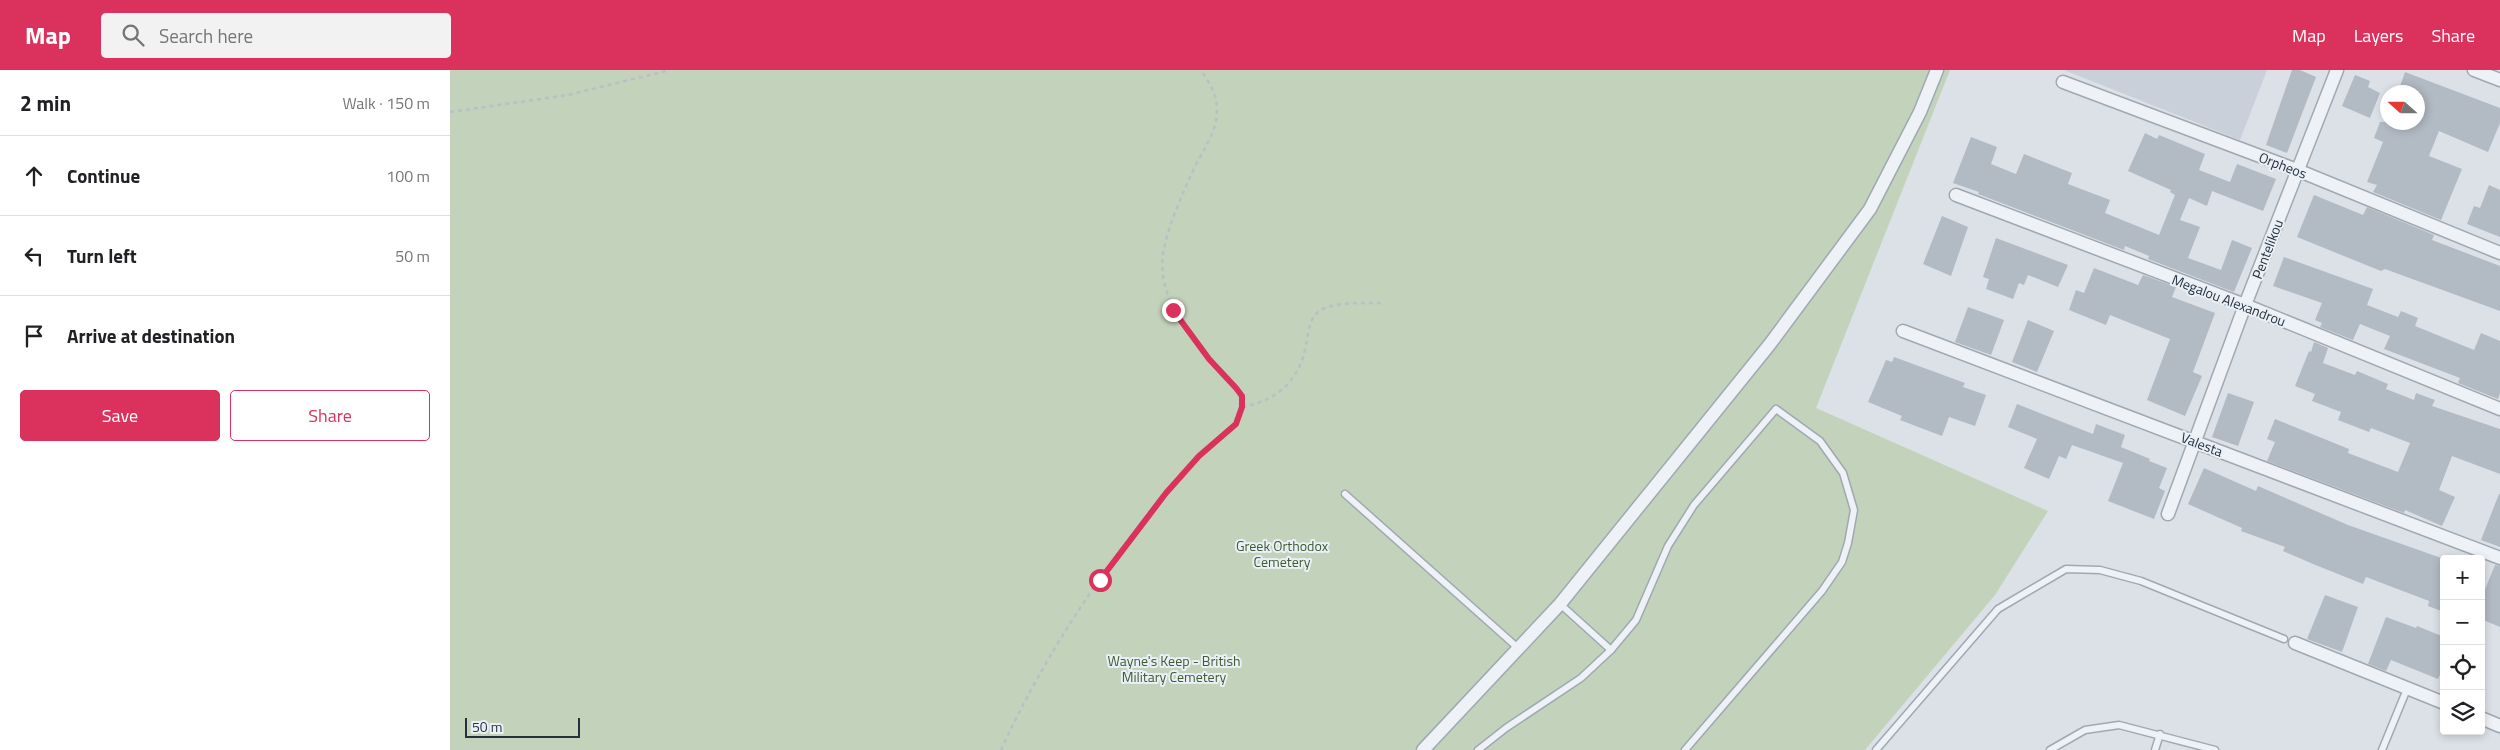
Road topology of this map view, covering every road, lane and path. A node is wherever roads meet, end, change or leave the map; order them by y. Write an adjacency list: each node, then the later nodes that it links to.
1 (670, 70): 8 (path)
2 (1201, 70): 15 (path)
3 (1937, 70): 21 (street)
4 (2337, 70): 9 (street, Pentelikou)
5 (2474, 70): 6 (street)
6 (2500, 80)
7 (2063, 82): 9 (street, Orpheos)
8 (450, 112)
9 (2297, 170): 11 (street, Orpheos); 13 (street, Pentelikou)
10 (1956, 195): 13 (street, Megalou Alexandrou)
11 (2500, 253)
12 (1382, 303): 15 (path)
13 (2245, 305): 16 (street, Megalou Alexandrou); 17 (street, Pentelikou)
14 (1903, 332): 17 (street, Valesta)
15 (1242, 407): 30 (path)
16 (2500, 409)
17 (2195, 441): 19 (street, Pentelikou); 20 (street, Valesta)
18 (1345, 494): 23 (lane)
19 (2168, 514)
20 (2500, 558)
21 (1560, 604): 23 (street); 24 (lane)
22 (2290, 641): 25 (street); 34 (lane)
23 (1518, 648): 31 (street)
24 (1611, 650): 32 (lane); 33 (lane)
25 (2407, 689): 26 (street); 38 (lane)
26 (2440, 701)
27 (2485, 720): 28 (street)
28 (2500, 726)
29 (2160, 734): 35 (lane); 36 (lane); 37 (lane)
30 (1001, 750)
31 (1423, 750)
32 (1478, 750)
33 (1685, 750)
34 (1876, 750)
35 (2050, 750)
36 (2155, 750)
37 (2215, 750)
38 (2382, 750)

